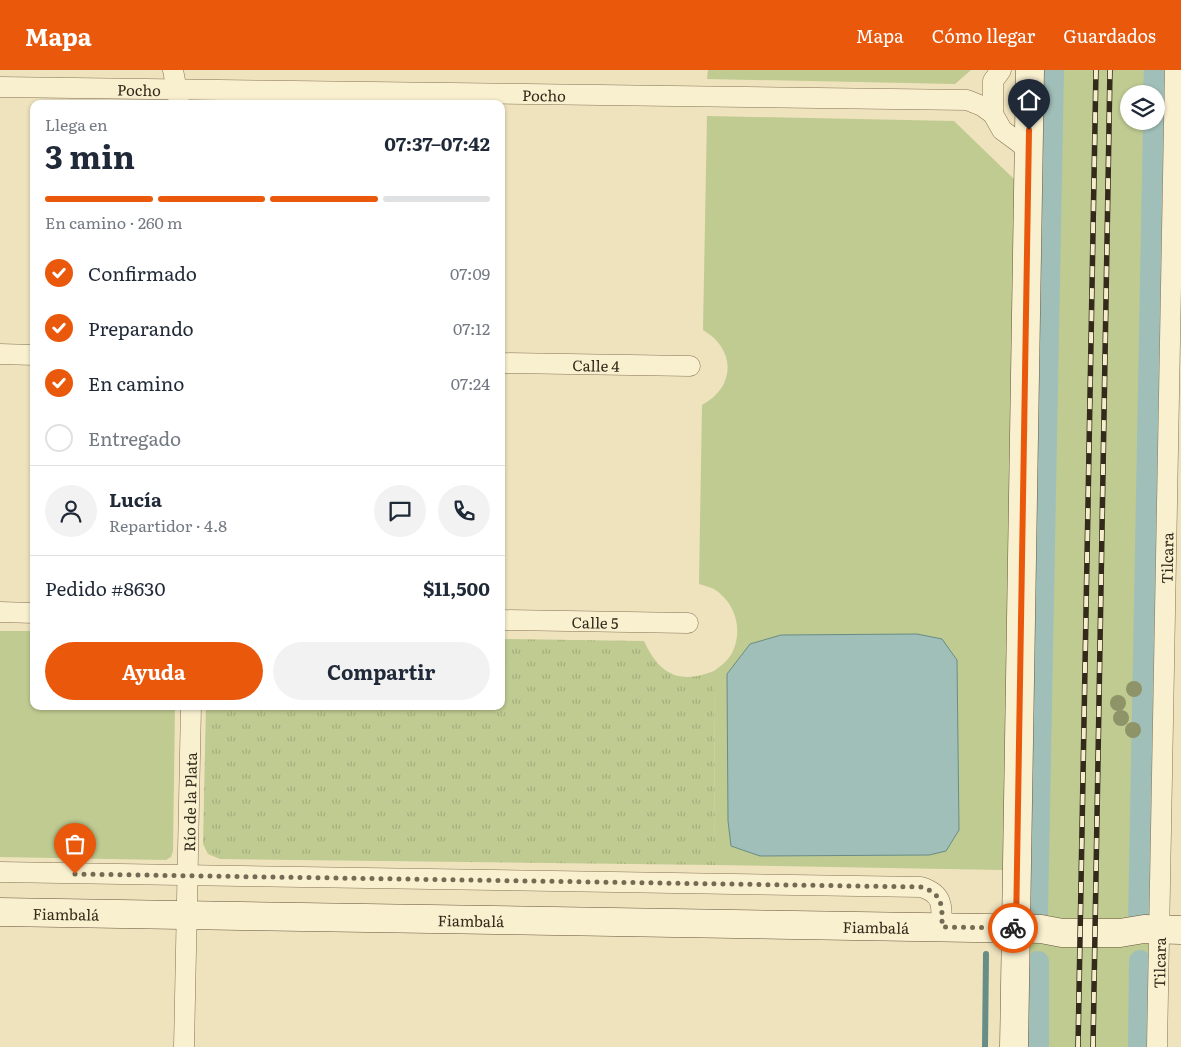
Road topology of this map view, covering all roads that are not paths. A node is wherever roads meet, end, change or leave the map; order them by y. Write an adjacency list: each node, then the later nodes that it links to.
1 (173, 70): 6 (street)
2 (1030, 70): 9 (street)
3 (1175, 70): 25 (street, Tilcara)
4 (997, 75): 7 (street); 8 (street)
5 (0, 87): 6 (street, Pocho)
6 (178, 97): 7 (street, Pocho)
7 (967, 100): 8 (street, Pocho)
8 (993, 114): 9 (street, Pocho)
9 (1028, 150): 24 (street)
10 (0, 354): 11 (street)
11 (30, 355)
12 (505, 363): 13 (street, Calle 4)
13 (690, 366)
14 (0, 612): 15 (street)
15 (30, 613)
16 (505, 620): 17 (street, Calle 5)
17 (688, 624)
18 (190, 710): 20 (street, Río de la Plata)
19 (0, 872): 20 (street)
20 (188, 876): 22 (street, Río de la Plata); 23 (street)
21 (0, 912): 22 (street, Fiambalá)
22 (186, 915): 23 (street, Fiambalá); 26 (street, Río de la Plata)
23 (942, 927): 24 (street, Fiambalá)
24 (1029, 928): 25 (street, Fiambalá); 27 (street)
25 (1162, 930): 28 (street, Tilcara)
26 (184, 1047)
27 (1014, 1047)
28 (1157, 1047)

